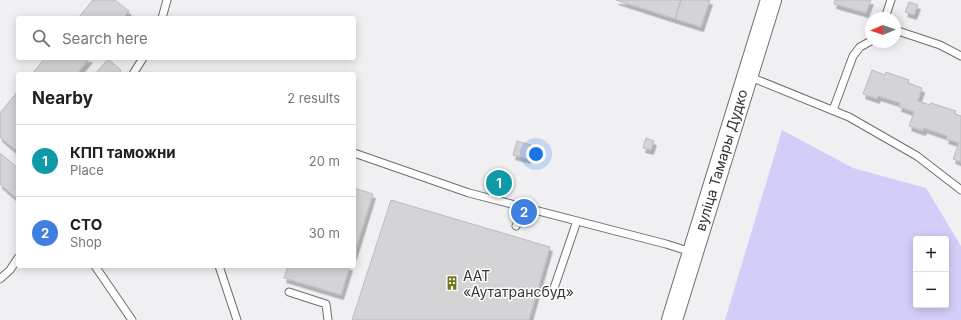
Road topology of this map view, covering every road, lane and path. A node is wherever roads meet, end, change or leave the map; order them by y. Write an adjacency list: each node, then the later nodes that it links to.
1 (167, 0): 5 (lane)
2 (771, 0): 11 (street, вуліца Тамары Дудко)
3 (891, 0): 4 (lane)
4 (887, 12)
5 (163, 16)
6 (901, 32): 8 (lane)
7 (865, 44): 12 (lane)
8 (961, 56)
9 (142, 60): 10 (lane)
10 (134, 72)
11 (746, 76): 12 (lane); 18 (street, вуліца Тамары Дудко)
12 (833, 110): 14 (lane)
13 (356, 154): 15 (lane)
14 (961, 190)
15 (526, 207): 16 (lane); 17 (lane)
16 (577, 221): 18 (lane); 23 (lane)
17 (516, 226)
18 (694, 253): 28 (street, вуліца Тамары Дудко)
19 (16, 261): 22 (lane)
20 (95, 268): 25 (lane)
21 (220, 268): 26 (lane)
22 (0, 279)
23 (554, 288)
24 (289, 292): 27 (lane)
25 (132, 320)
26 (238, 320)
27 (328, 320)
28 (672, 320)

